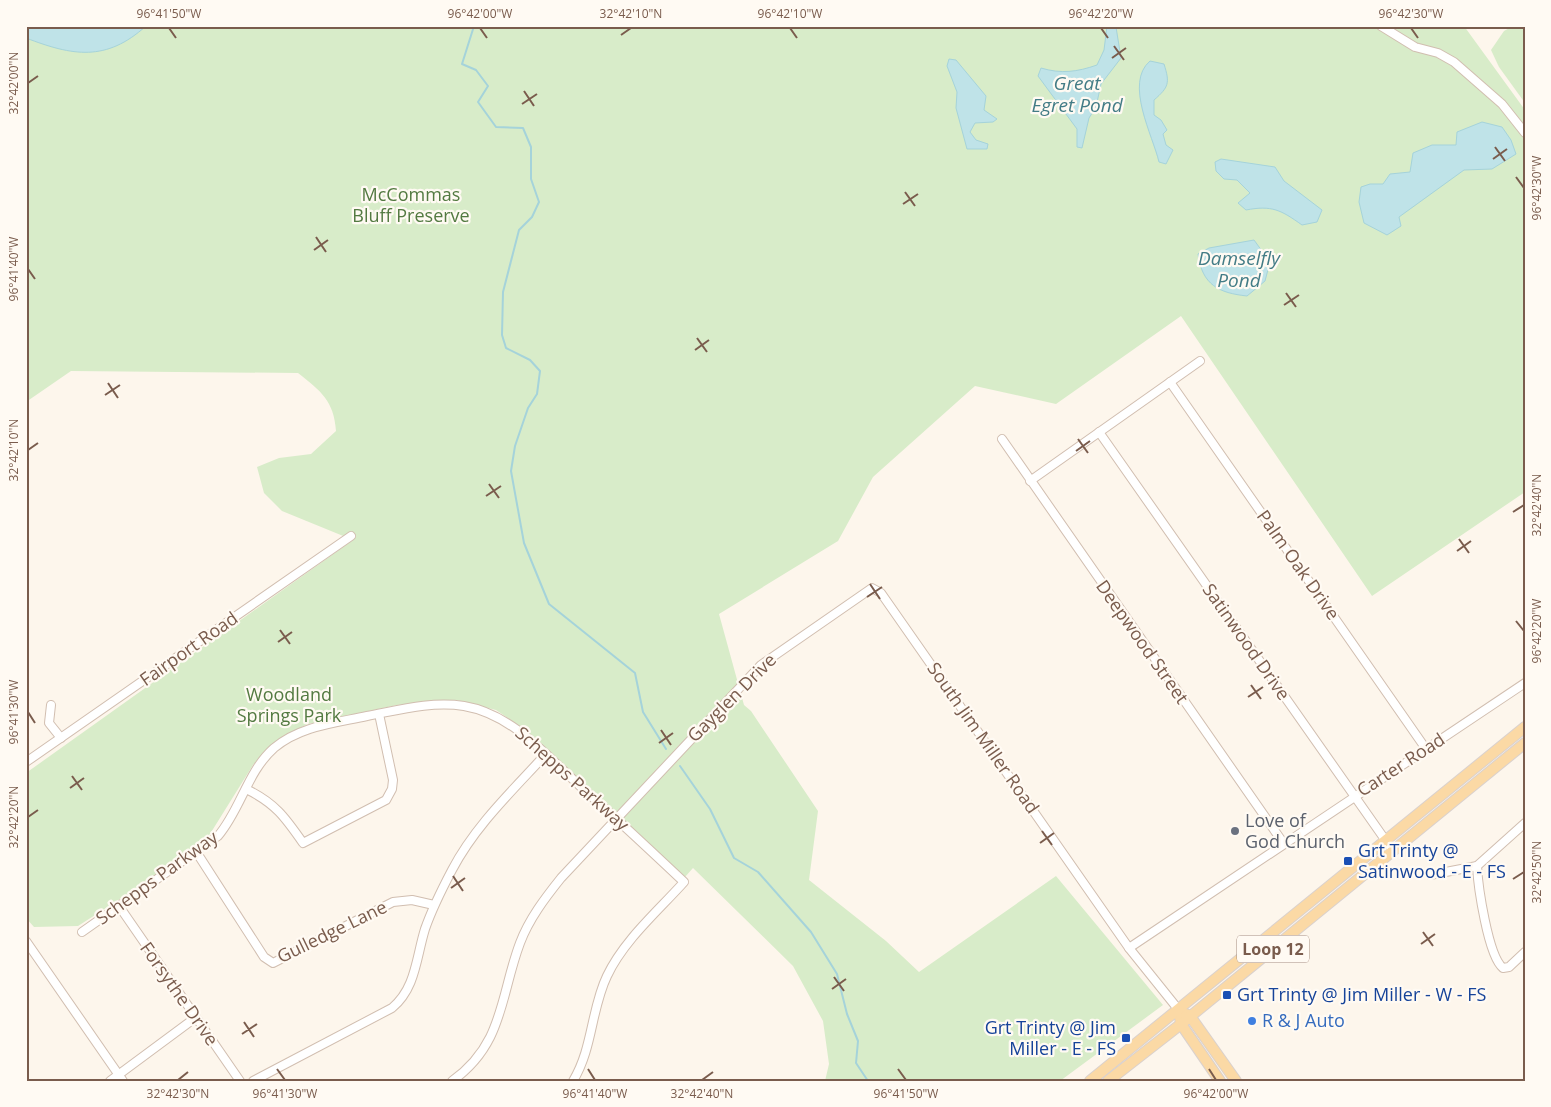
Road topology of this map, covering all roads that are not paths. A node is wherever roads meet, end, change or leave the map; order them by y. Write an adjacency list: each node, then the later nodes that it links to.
1 (1381, 26): 2 (street)
2 (1525, 133)
3 (1200, 361): 4 (street)
4 (1170, 382): 5 (street); 15 (street, Palm Oak Drive)
5 (1099, 432): 7 (street); 19 (street, Satinwood Drive)
6 (1002, 439): 7 (street, Deepwood Street)
7 (1030, 481): 23 (street, Deepwood Street)
8 (351, 536): 14 (street, Fairport Road)
9 (876, 589): 20 (street, Gayglen Drive); 32 (street, South Jim Miller Road)
10 (1525, 683): 15 (street, Carter Road)
11 (51, 705): 14 (street)
12 (379, 714): 16 (street, Schepps Parkway); 18 (street, Schepps Parkway); 18 (street)
13 (1523, 736): 22 (main road, Loop 12); 24 (main road, Loop 12)
14 (61, 738): 17 (street, Fairport Road)
15 (1426, 749): 19 (street, Carter Road)
16 (546, 754): 20 (street, Schepps Parkway); 28 (street)
17 (26, 762)
18 (246, 789): 25 (street, Schepps Parkway)
19 (1354, 795): 22 (street, Satinwood Drive); 23 (street, Carter Road)
20 (616, 818): 42 (street, Gayglen Drive); 43 (street, Schepps Parkway)
21 (1525, 823): 26 (street)
22 (1386, 840): 24 (street, Satinwood Drive); 34 (main road, Loop 12)
23 (1284, 844): 32 (street, Carter Road)
24 (1393, 851): 35 (main road, Loop 12)
25 (197, 853): 28 (street, Gulledge Lane); 29 (street, Schepps Parkway)
26 (1477, 866): 27 (street); 33 (street)
27 (1430, 875)
28 (434, 904): 41 (street)
29 (119, 906): 30 (street, Schepps Parkway); 36 (street, Forsythe Drive)
30 (82, 932)
31 (26, 941): 38 (street)
32 (1129, 948): 34 (street, South Jim Miller Road)
33 (1525, 952)
34 (1178, 1009): 35 (main road); 37 (main road); 44 (main road, Loop 12)
35 (1190, 1016): 37 (main road, Loop 12); 47 (main road)
36 (195, 1018): 38 (street); 40 (street, Forsythe Drive)
37 (1181, 1024): 45 (main road, Loop 12); 46 (main road)
38 (121, 1078): 39 (street)
39 (110, 1081)
40 (240, 1081)
41 (253, 1081)
42 (452, 1081)
43 (573, 1081)
44 (1090, 1081)
45 (1108, 1081)
46 (1220, 1081)
47 (1236, 1081)

